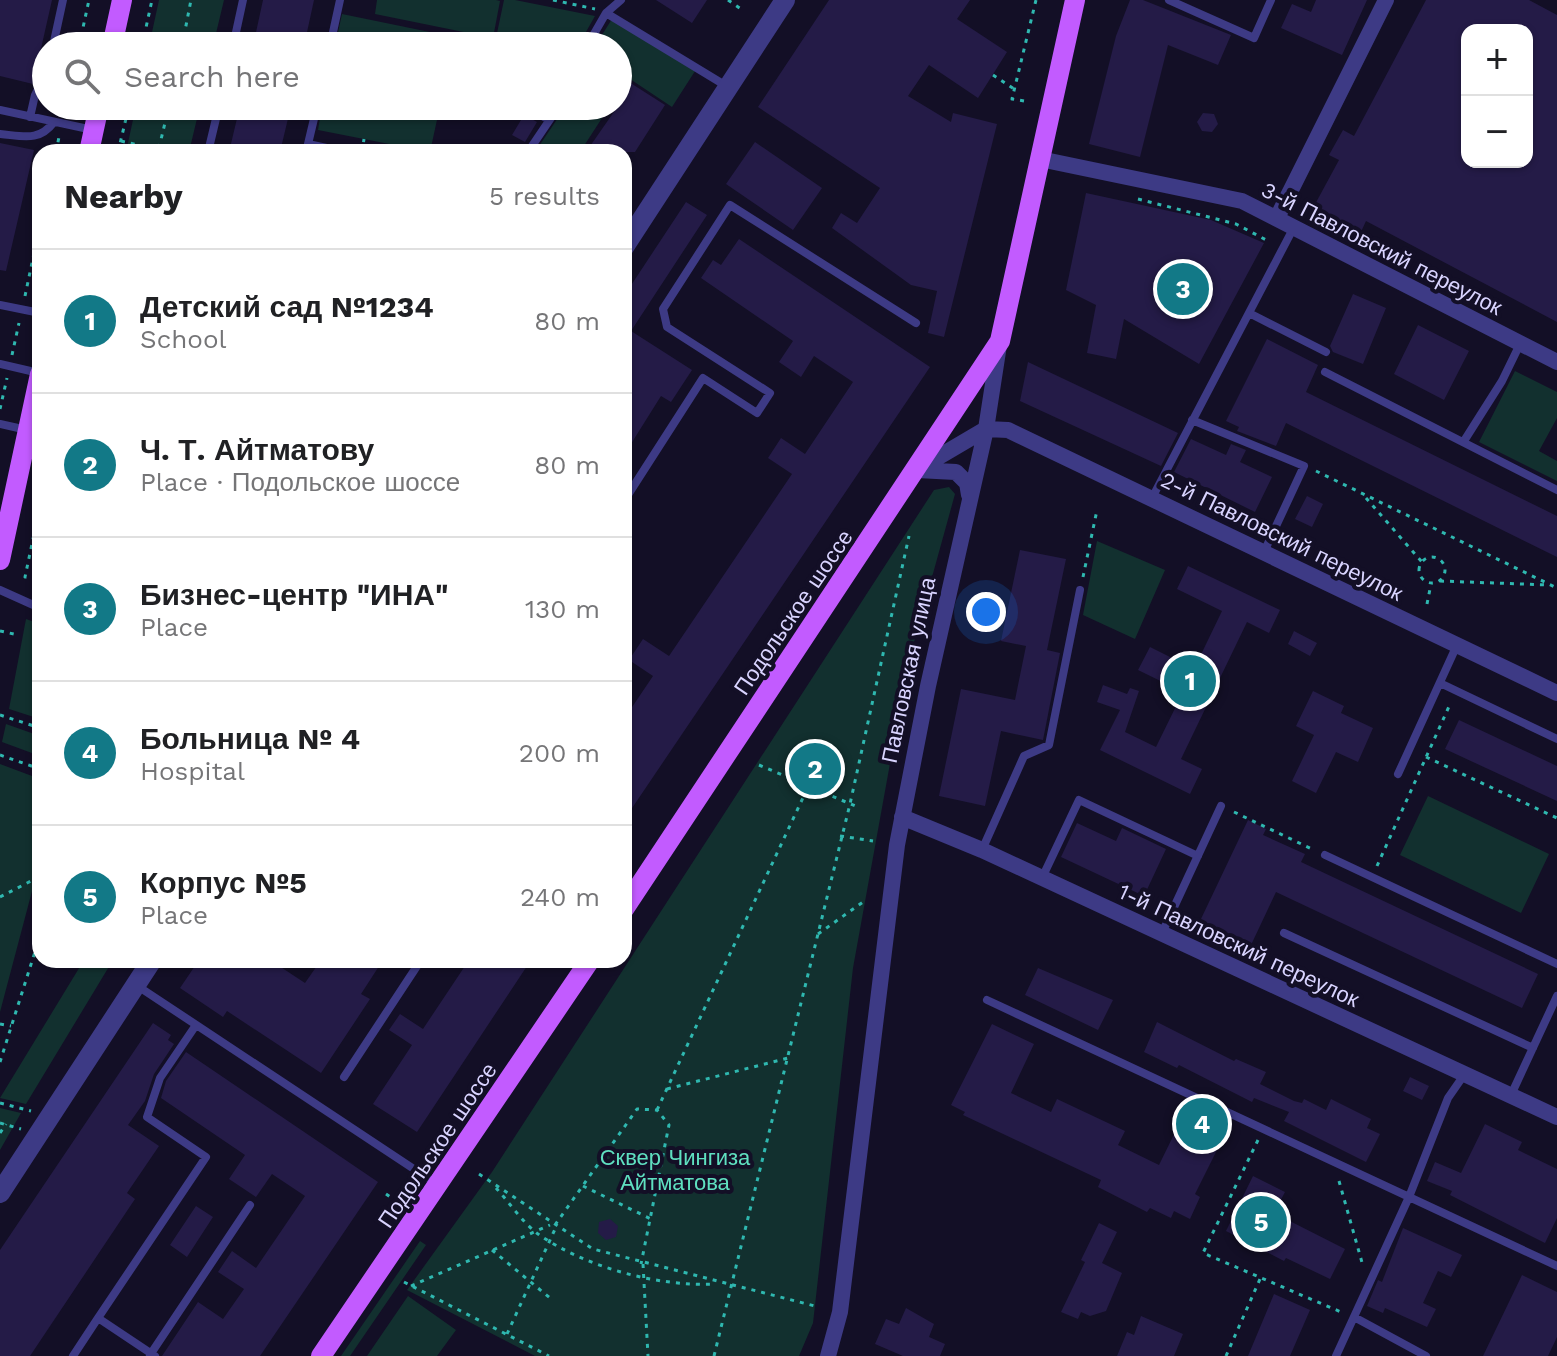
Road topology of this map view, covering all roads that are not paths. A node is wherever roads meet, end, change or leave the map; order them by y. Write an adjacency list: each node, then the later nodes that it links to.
1 (63, 0): 12 (lane)
2 (122, 0): 13 (main road)
3 (243, 0): 14 (lane)
4 (340, 0): 15 (lane)
5 (621, 0): 11 (lane)
6 (785, 0): 17 (street)
7 (1075, 0): 33 (main road, Павловская улица)
8 (1169, 0): 9 (lane)
9 (1271, 0)
10 (1386, 0): 34 (street)
11 (606, 13): 16 (lane); 17 (lane)
12 (56, 32)
13 (115, 32)
14 (236, 32)
15 (333, 32)
16 (595, 32)
17 (729, 87): 36 (street)
18 (32, 108): 20 (lane)
19 (0, 110): 20 (lane)
20 (30, 117)
21 (44, 120): 26 (lane)
22 (96, 120): 27 (main road)
23 (216, 120): 30 (lane)
24 (314, 120): 31 (lane)
25 (549, 120): 32 (lane)
26 (54, 122): 27 (lane); 28 (lane)
27 (93, 130): 29 (main road)
28 (0, 134)
29 (90, 144)
30 (210, 144)
31 (308, 144)
32 (533, 144)
33 (1040, 159): 34 (street, 3-й Павловский переулок); 41 (main road, Павловская улица)
34 (1277, 218): 35 (street, 3-й Павловский переулок)
35 (1294, 227): 39 (lane); 42 (street, 3-й Павловский переулок)
36 (632, 235)
37 (0, 305): 38 (lane)
38 (32, 311)
39 (1249, 313): 43 (lane); 48 (lane)
40 (916, 323): 54 (lane)
41 (1000, 341): 51 (street, Павловская улица); 53 (main road, Подольское шоссе)
42 (1520, 344): 44 (street, 3-й Павловский переулок); 52 (lane)
43 (1326, 352)
44 (1557, 362)
45 (0, 364): 46 (lane)
46 (32, 371)
47 (1325, 372): 52 (lane)
48 (1192, 420): 57 (lane); 58 (lane)
49 (0, 424): 50 (lane)
50 (32, 424): 59 (main road)
51 (986, 429): 53 (street); 56 (street, Павловская улица); 57 (street, 2-й Павловский переулок)
52 (1464, 441): 55 (lane)
53 (917, 470): 56 (street); 74 (main road, Подольское шоссе)
54 (632, 489)
55 (1557, 490)
56 (969, 497): 69 (street, Павловская улица)
57 (1152, 498): 58 (street, 2-й Павловский переулок)
58 (1264, 552): 63 (street, 2-й Павловский переулок)
59 (0, 560)
60 (0, 590): 62 (lane)
61 (1080, 590): 70 (lane)
62 (32, 604)
63 (1457, 645): 64 (lane); 65 (street, 2-й Павловский переулок)
64 (1440, 683): 66 (lane); 67 (lane)
65 (1557, 693)
66 (1557, 739)
67 (1398, 774)
68 (1221, 806): 72 (lane)
69 (902, 817): 70 (street, 1-й Павловский переулок); 100 (street, Павловская улица)
70 (982, 850): 73 (street, 1-й Павловский переулок)
71 (1325, 855): 77 (lane)
72 (1198, 856): 73 (lane); 75 (lane)
73 (1042, 878): 75 (street, 1-й Павловский переулок)
74 (632, 897)
75 (1162, 933): 86 (street, 1-й Павловский переулок)
76 (1284, 933): 85 (lane)
77 (1557, 964)
78 (146, 968): 81 (street)
79 (416, 968): 87 (lane)
80 (585, 968): 90 (main road, Подольское шоссе)
81 (135, 984): 84 (lane); 91 (street)
82 (1557, 996): 85 (lane)
83 (987, 1000): 92 (lane)
84 (196, 1025): 90 (lane); 96 (lane)
85 (1533, 1048): 88 (lane)
86 (1465, 1074): 88 (street, 1-й Павловский переулок); 92 (lane)
87 (344, 1077)
88 (1511, 1095): 89 (street, 1-й Павловский переулок)
89 (1557, 1117)
90 (439, 1186): 99 (main road, Подольское шоссе)
91 (0, 1193)
92 (1409, 1197): 94 (lane); 95 (lane)
93 (250, 1205): 97 (lane)
94 (1557, 1266)
95 (1354, 1317): 101 (lane); 102 (lane)
96 (98, 1318): 97 (lane); 98 (lane)
97 (152, 1355)
98 (73, 1356)
99 (321, 1356)
100 (828, 1356)
101 (1336, 1356)
102 (1426, 1356)

